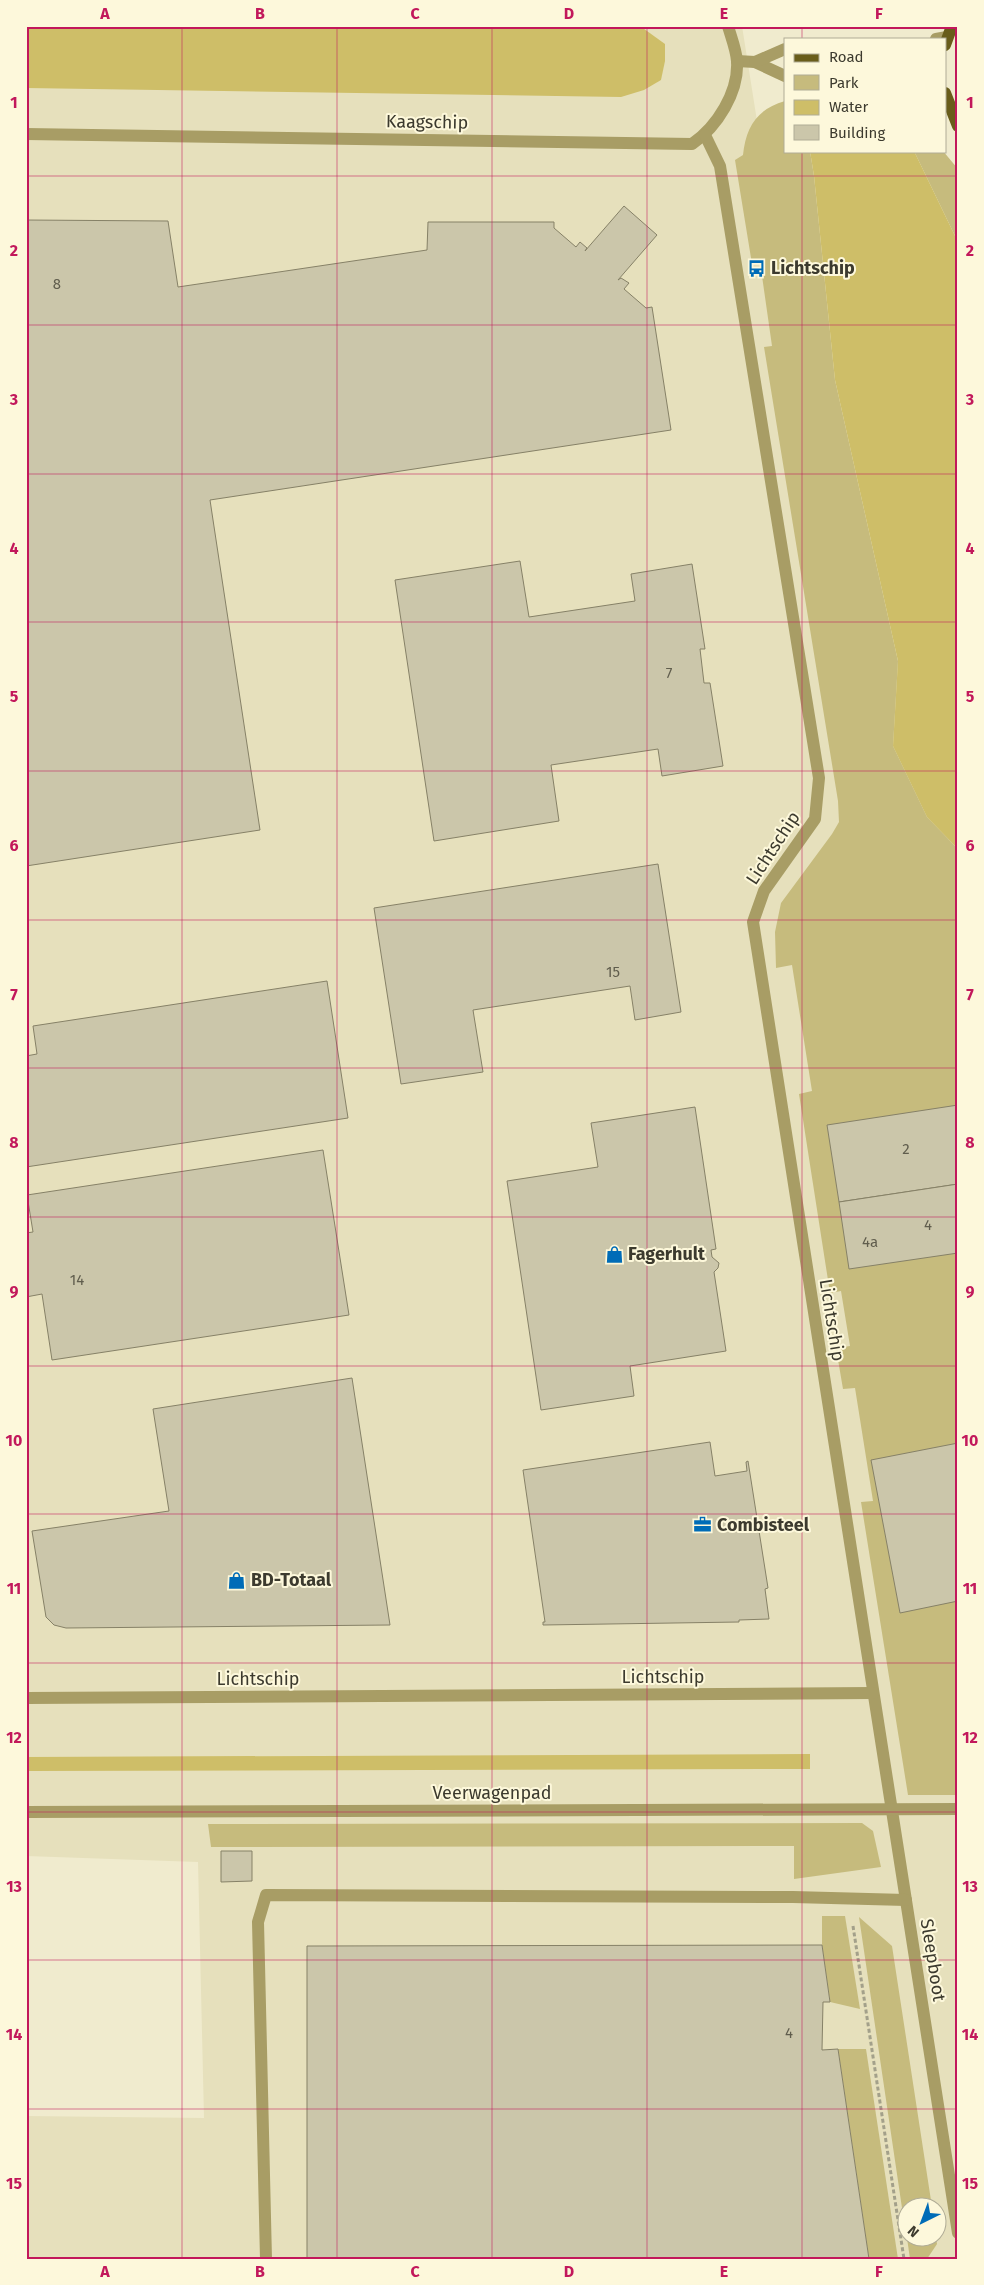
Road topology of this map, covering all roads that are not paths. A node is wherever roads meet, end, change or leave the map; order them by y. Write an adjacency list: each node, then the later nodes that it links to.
1 (728, 26): 3 (street)
2 (784, 49): 4 (street)
3 (737, 61): 4 (street); 9 (street)
4 (755, 62): 5 (street)
5 (784, 76)
6 (946, 96): 7 (main road)
7 (958, 126)
8 (26, 134): 9 (street, Kaagschip)
9 (705, 135): 10 (street, Lichtschip)
10 (873, 1693): 11 (street, Lichtschip); 13 (street, Sleepboot)
11 (26, 1698)
12 (958, 1809): 13 (street, Veerwagenpad)
13 (891, 1810): 14 (street, Veerwagenpad); 15 (street, Sleepboot)
14 (26, 1812)
15 (906, 1900): 16 (street, Sleepboot); 17 (street)
16 (958, 2233)
17 (266, 2259)

